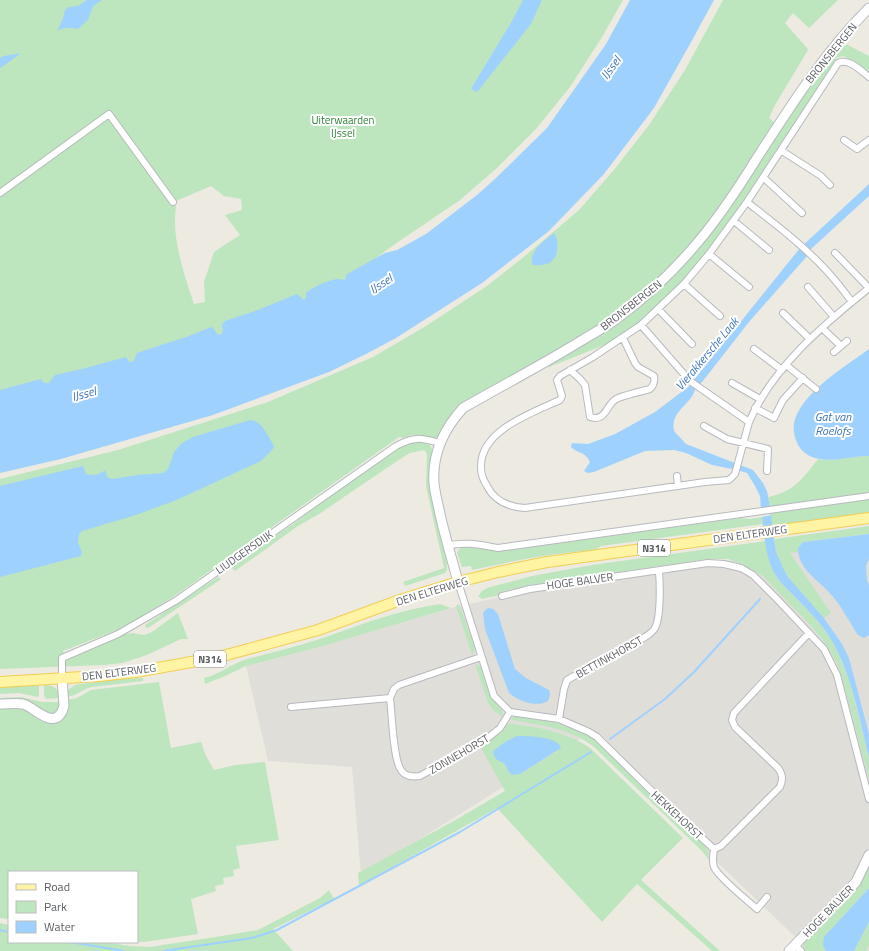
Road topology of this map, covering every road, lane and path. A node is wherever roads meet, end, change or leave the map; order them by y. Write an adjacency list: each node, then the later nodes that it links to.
1 (869, 8): 43 (street, BRONSBERGEN)
2 (869, 77): 5 (street, BRONSBERGEN)
3 (844, 140): 4 (street)
4 (869, 140)
5 (782, 151): 6 (street, BRONSBERGEN); 7 (street)
6 (764, 178): 10 (street, BRONSBERGEN); 11 (street)
7 (830, 185)
8 (0, 193): 9 (street)
9 (173, 202)
10 (747, 202): 12 (street, BRONSBERGEN); 20 (street)
11 (802, 213)
12 (734, 221): 13 (street); 15 (street, BRONSBERGEN)
13 (769, 250)
14 (835, 253): 19 (street, BRONSBERGEN)
15 (709, 254): 16 (street, BRONSBERGEN); 17 (street)
16 (684, 284): 21 (street, BRONSBERGEN); 23 (street)
17 (749, 286)
18 (808, 287): 24 (street)
19 (869, 288): 20 (street, BRONSBERGEN)
20 (852, 302): 24 (street, BRONSBERGEN)
21 (658, 309): 25 (street, BRONSBERGEN); 30 (street, BRONSBERGEN)
22 (783, 313): 28 (street)
23 (720, 316)
24 (834, 317): 26 (street, BRONSBERGEN)
25 (641, 325): 27 (street, BRONSBERGEN); 41 (street, BRONSBERGEN)
26 (822, 328): 28 (street, BRONSBERGEN); 31 (street)
27 (623, 338): 35 (street, BRONSBERGEN); 35 (street, BRONSBERGEN)
28 (810, 339): 34 (street, BRONSBERGEN)
29 (847, 340): 31 (street)
30 (692, 344)
31 (840, 346): 33 (street)
32 (754, 349): 34 (street)
33 (834, 352)
34 (784, 367): 36 (street); 39 (street, BRONSBERGEN)
35 (570, 370): 47 (street, BRONSBERGEN)
36 (803, 378): 38 (street); 40 (street)
37 (732, 382): 39 (street)
38 (816, 389)
39 (760, 399): 40 (street, BRONSBERGEN)
40 (755, 408): 41 (street, BRONSBERGEN)
41 (749, 422): 44 (street, BRONSBERGEN)
42 (704, 426): 44 (street)
43 (440, 443): 50 (street, BRONSBERGEN); 56 (street, LIUDGERSDIJK)
44 (742, 443): 45 (street); 47 (street, BRONSBERGEN)
45 (767, 471)
46 (677, 476): 47 (street)
47 (678, 486)
48 (869, 496): 50 (street, DEN ELTERWEG)
49 (869, 518): 52 (main road, DEN ELTERWEG / N314)
50 (447, 546): 52 (street, BRONSBERGEN)
51 (659, 571): 53 (street, HOGE BALVER); 54 (street, HOGE BALVER); 62 (street, BETTINKHORST)
52 (458, 582): 55 (street); 56 (main road, DEN ELTERWEG / N314)
53 (502, 596)
54 (809, 633): 63 (street, HOGE BALVER); 64 (street)
55 (481, 657): 58 (street); 61 (street)
56 (62, 678): 57 (main road, DEN ELTERWEG / N314); 59 (street)
57 (0, 682)
58 (390, 698): 60 (street); 61 (street, ZONNEHORST)
59 (0, 704)
60 (291, 707)
61 (510, 712): 62 (street, HEKKEHORST)
62 (559, 720): 64 (street, HEKKEHORST)
63 (869, 799)
64 (714, 849): 66 (street)
65 (869, 855): 67 (street, HOGE BALVER)
66 (767, 897)
67 (795, 949)

